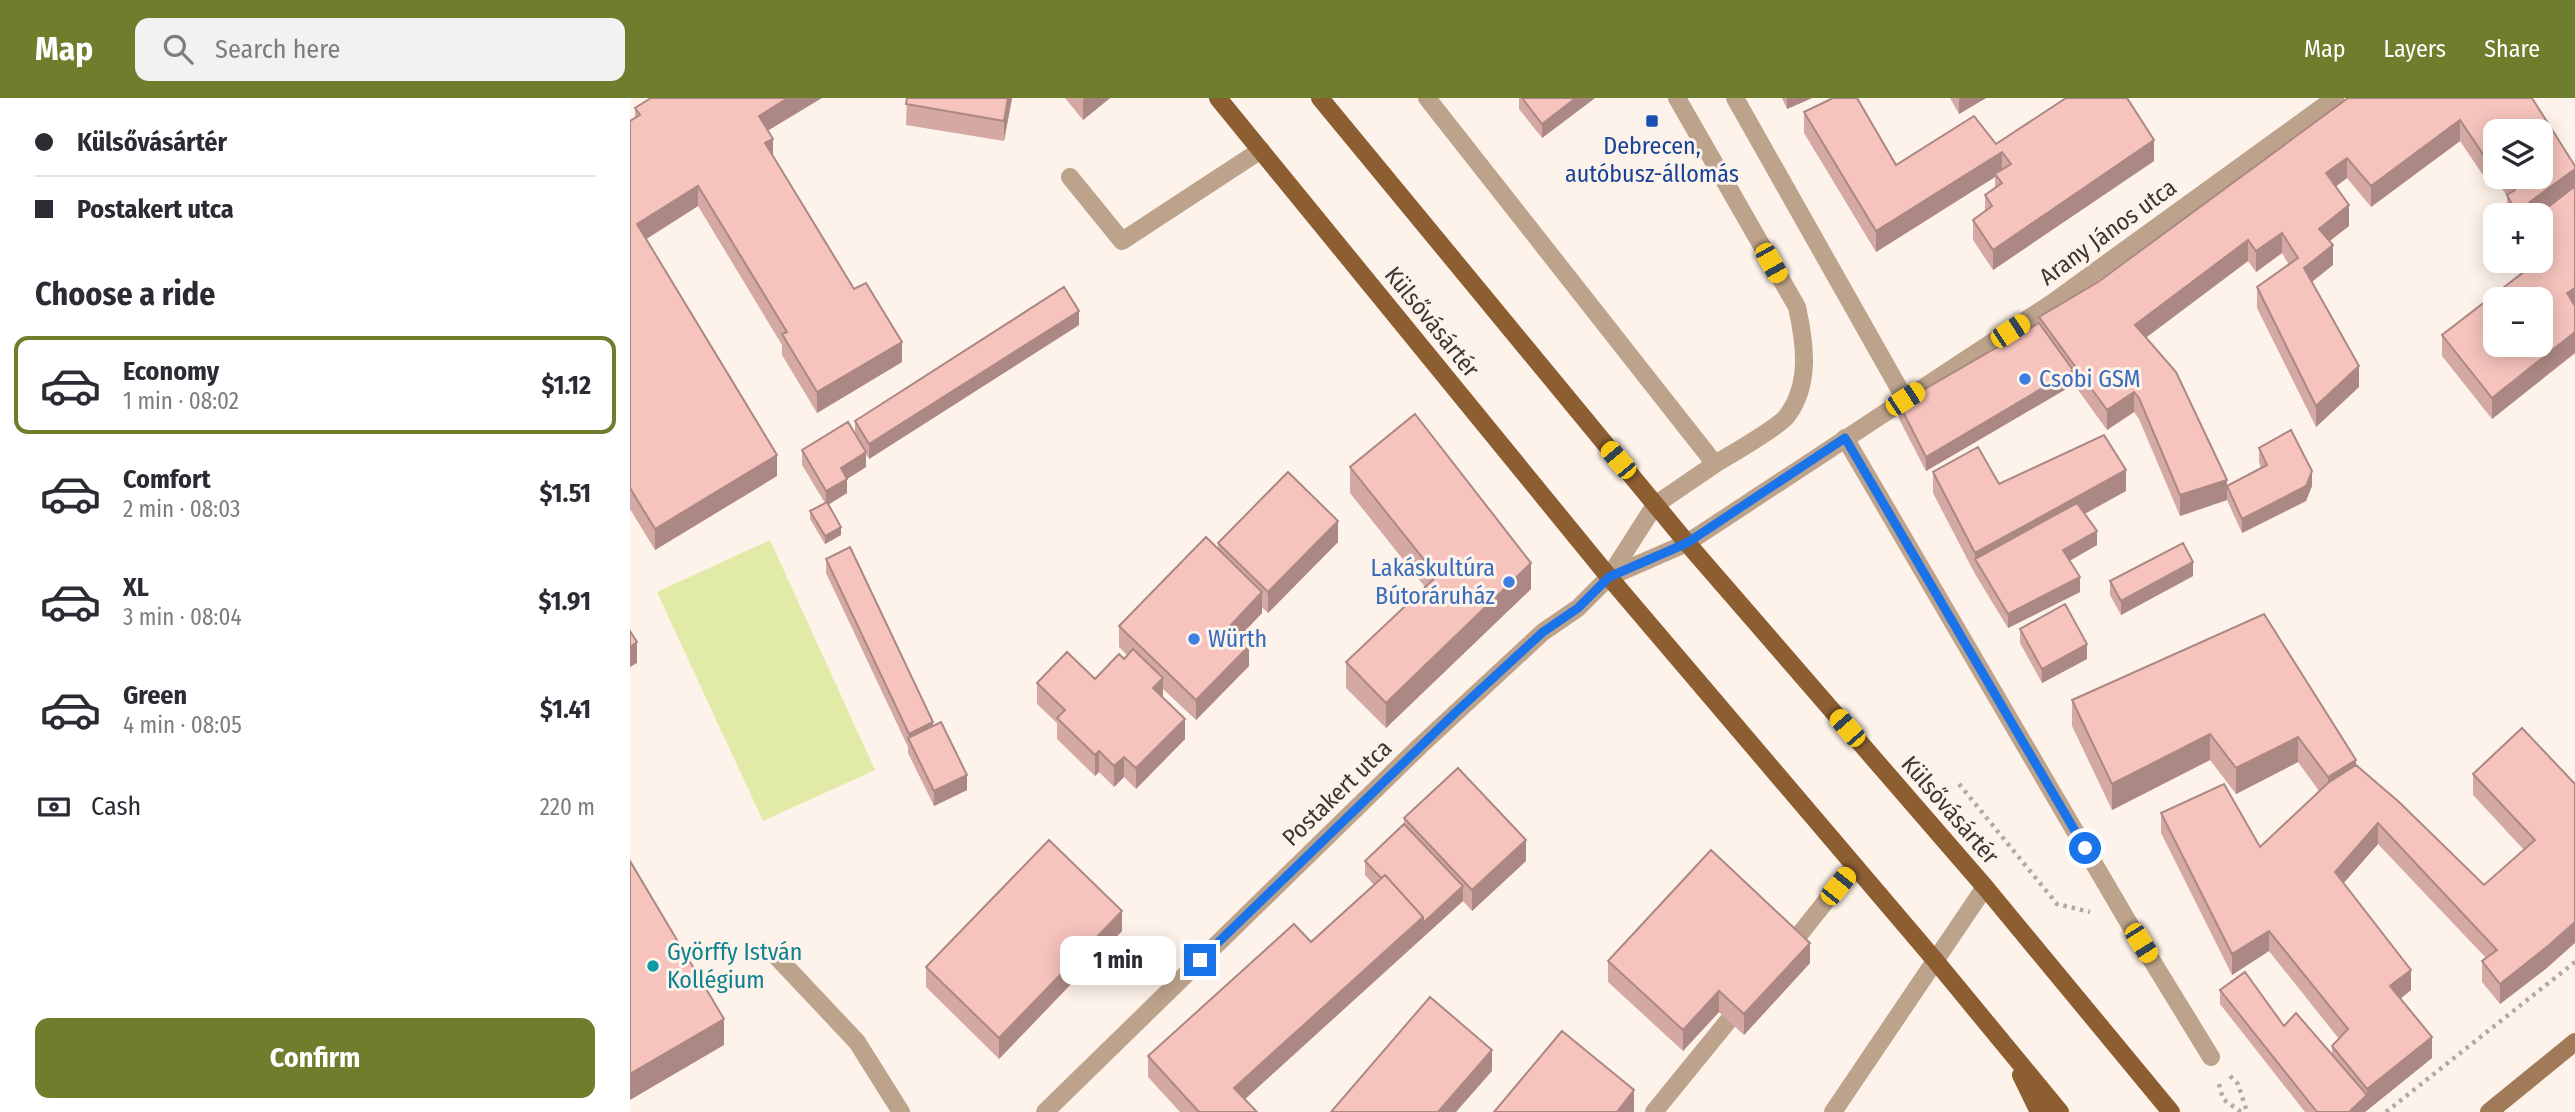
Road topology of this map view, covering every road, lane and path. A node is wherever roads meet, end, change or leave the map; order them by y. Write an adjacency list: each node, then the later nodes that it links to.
1 (1219, 98): 7 (main road, Külsővásártér)
2 (1320, 98): 12 (main road, Külsővásártér)
3 (1427, 98): 11 (street)
4 (1677, 98): 11 (street)
5 (1735, 98): 9 (street)
6 (2335, 98): 9 (street, Arany János utca)
7 (1261, 150): 8 (street); 14 (main road, Külsővásártér)
8 (1070, 177)
9 (1905, 399): 10 (street)
10 (1845, 438): 13 (street); 26 (street)
11 (1716, 464): 12 (street)
12 (1655, 505): 13 (main road, Külsővásártér); 14 (street)
13 (1687, 543): 14 (street, Postakert utca); 17 (main road, Külsővásártér)
14 (1609, 577): 16 (main road, Külsővásártér); 28 (street, Postakert utca)
15 (1959, 784): 18 (path)
16 (1854, 866): 19 (street); 21 (main road, Külsővásártér)
17 (1985, 887): 21 (street); 33 (main road, Külsővásártér)
18 (2057, 904)
19 (1791, 945)
20 (777, 957): 27 (street)
21 (1934, 959): 25 (main road, Külsővásártér); 30 (street)
22 (2575, 962): 35 (path)
23 (1728, 1021): 29 (street)
24 (2575, 1042): 36 (street)
25 (2008, 1047): 31 (main road); 32 (main road, Külsővásártér)
26 (2211, 1056): 34 (path)
27 (901, 1112)
28 (1045, 1112)
29 (1654, 1112)
30 (1833, 1112)
31 (2039, 1112)
32 (2060, 1112)
33 (2171, 1112)
34 (2247, 1112)
35 (2386, 1112)
36 (2489, 1112)

